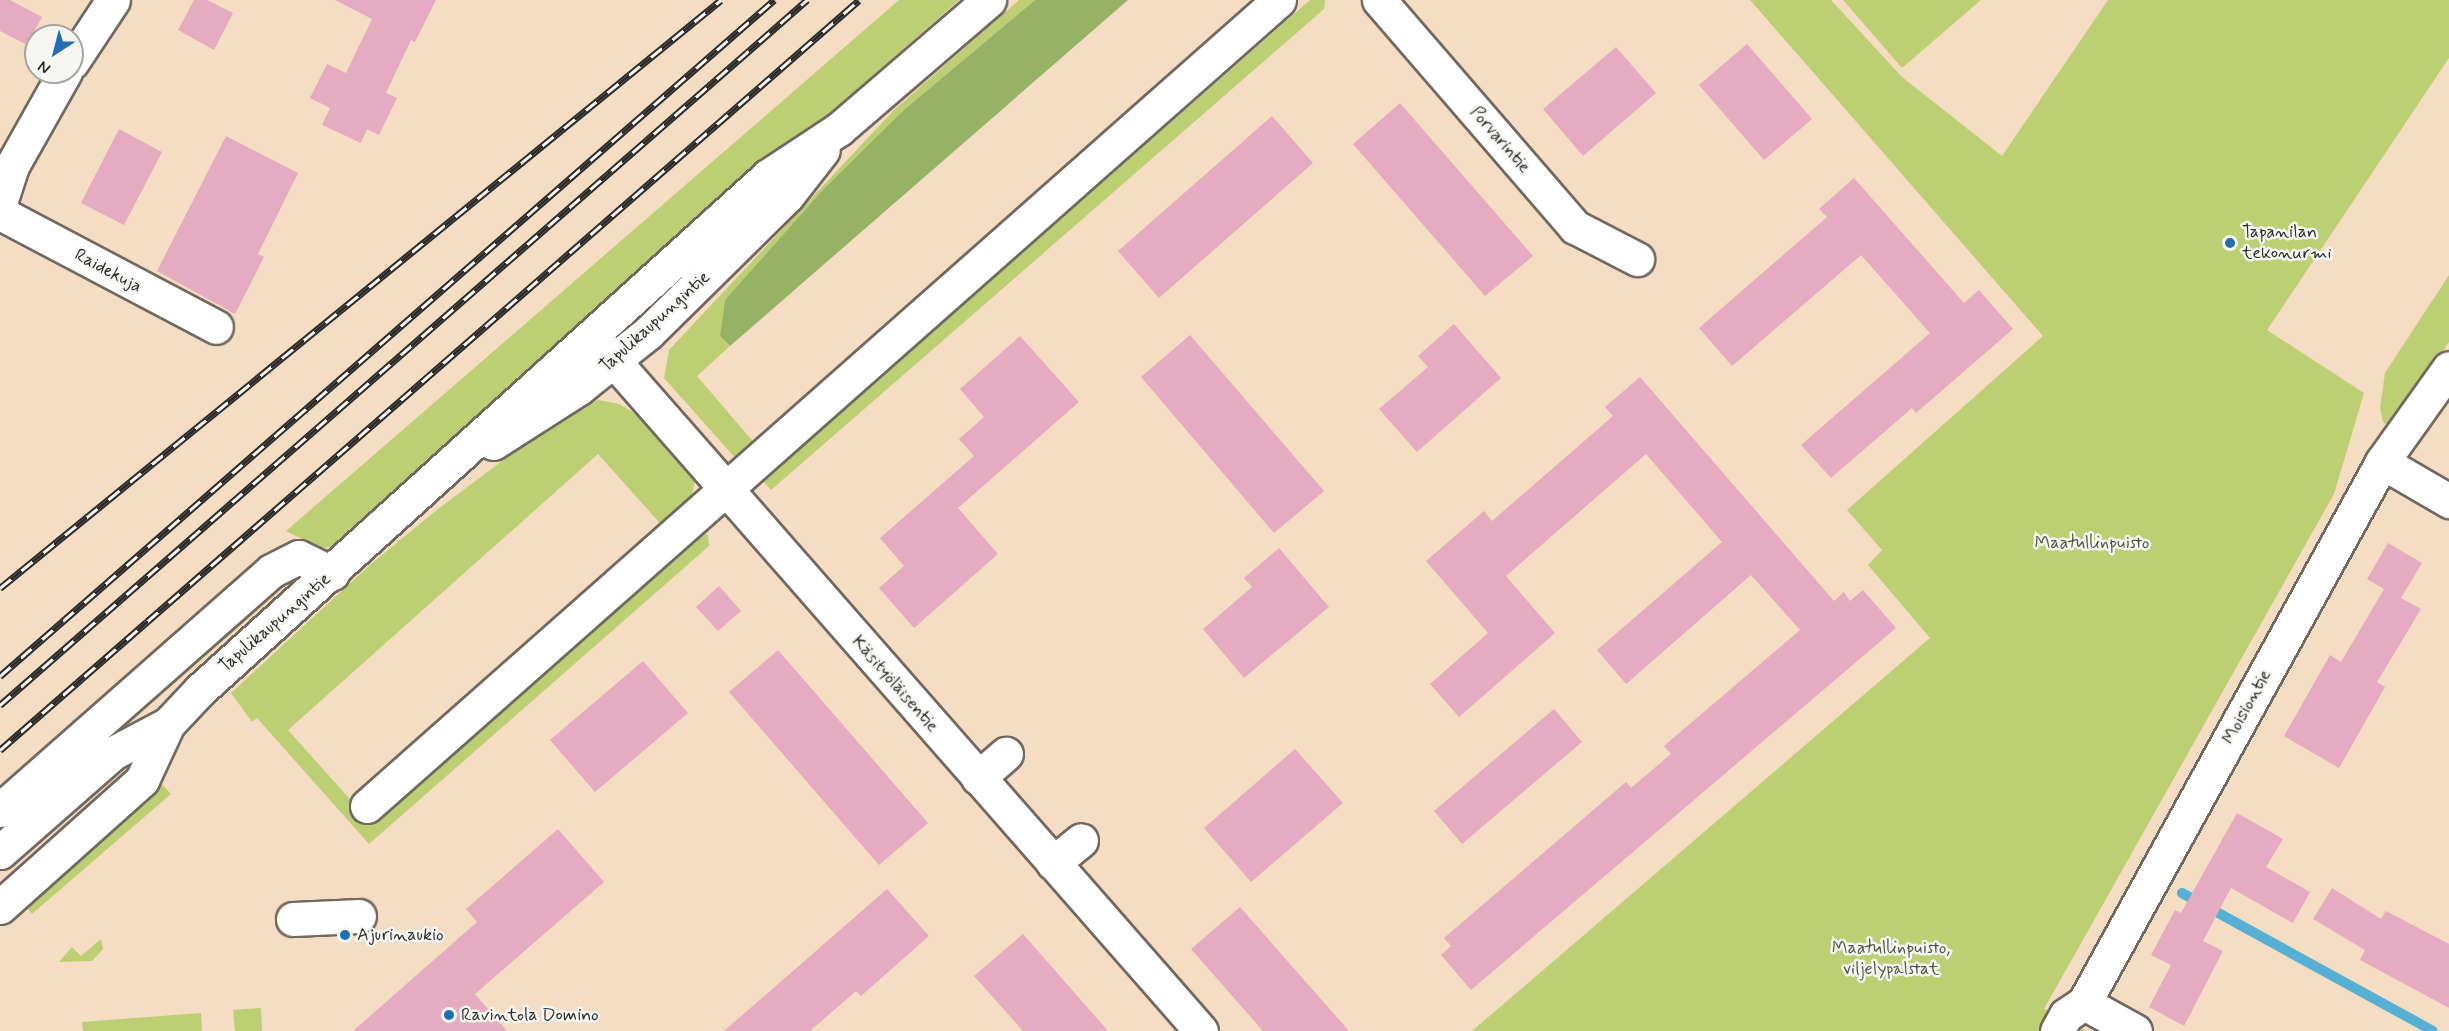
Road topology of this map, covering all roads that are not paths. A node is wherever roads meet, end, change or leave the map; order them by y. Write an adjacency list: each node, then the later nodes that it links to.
1 (113, 0): 5 (street)
2 (989, 0): 7 (street, Tapulikaupungintie)
3 (1279, 0): 17 (street)
4 (1379, 0): 10 (street, Porvarintie)
5 (84, 44)
6 (58, 84): 8 (street)
7 (839, 129): 12 (street, Tapulikaupungintie); 13 (street, Tapulikaupungintie)
8 (0, 203)
9 (0, 213): 11 (street, Raidekuja)
10 (1637, 258)
11 (216, 327)
12 (591, 335): 13 (street, Käsityöläisentie); 16 (street, Tapulikaupungintie)
13 (614, 361): 16 (street, Tapulikaupungintie); 17 (street, Käsityöläisentie)
14 (2449, 368): 15 (street, Moisiontie)
15 (2382, 462): 18 (street); 31 (street, Moisiontie)
16 (438, 476): 19 (street, Tapulikaupungintie)
17 (725, 490): 22 (street, Käsityöläisentie); 23 (street)
18 (2449, 501)
19 (332, 573): 20 (street, Tapulikaupungintie); 24 (street)
20 (168, 724): 26 (street, Tapulikaupungintie); 28 (street, Tapulikaupungintie)
21 (1006, 754): 22 (street)
22 (978, 778): 27 (street, Käsityöläisentie)
23 (367, 806)
24 (0, 810)
25 (1081, 840): 27 (street)
26 (0, 852)
27 (1053, 863): 32 (street, Käsityöläisentie)
28 (0, 907)
29 (359, 916): 30 (street)
30 (292, 919)
31 (2084, 1003): 33 (street); 34 (street)
32 (1201, 1031)
33 (2057, 1031)
34 (2134, 1031)

